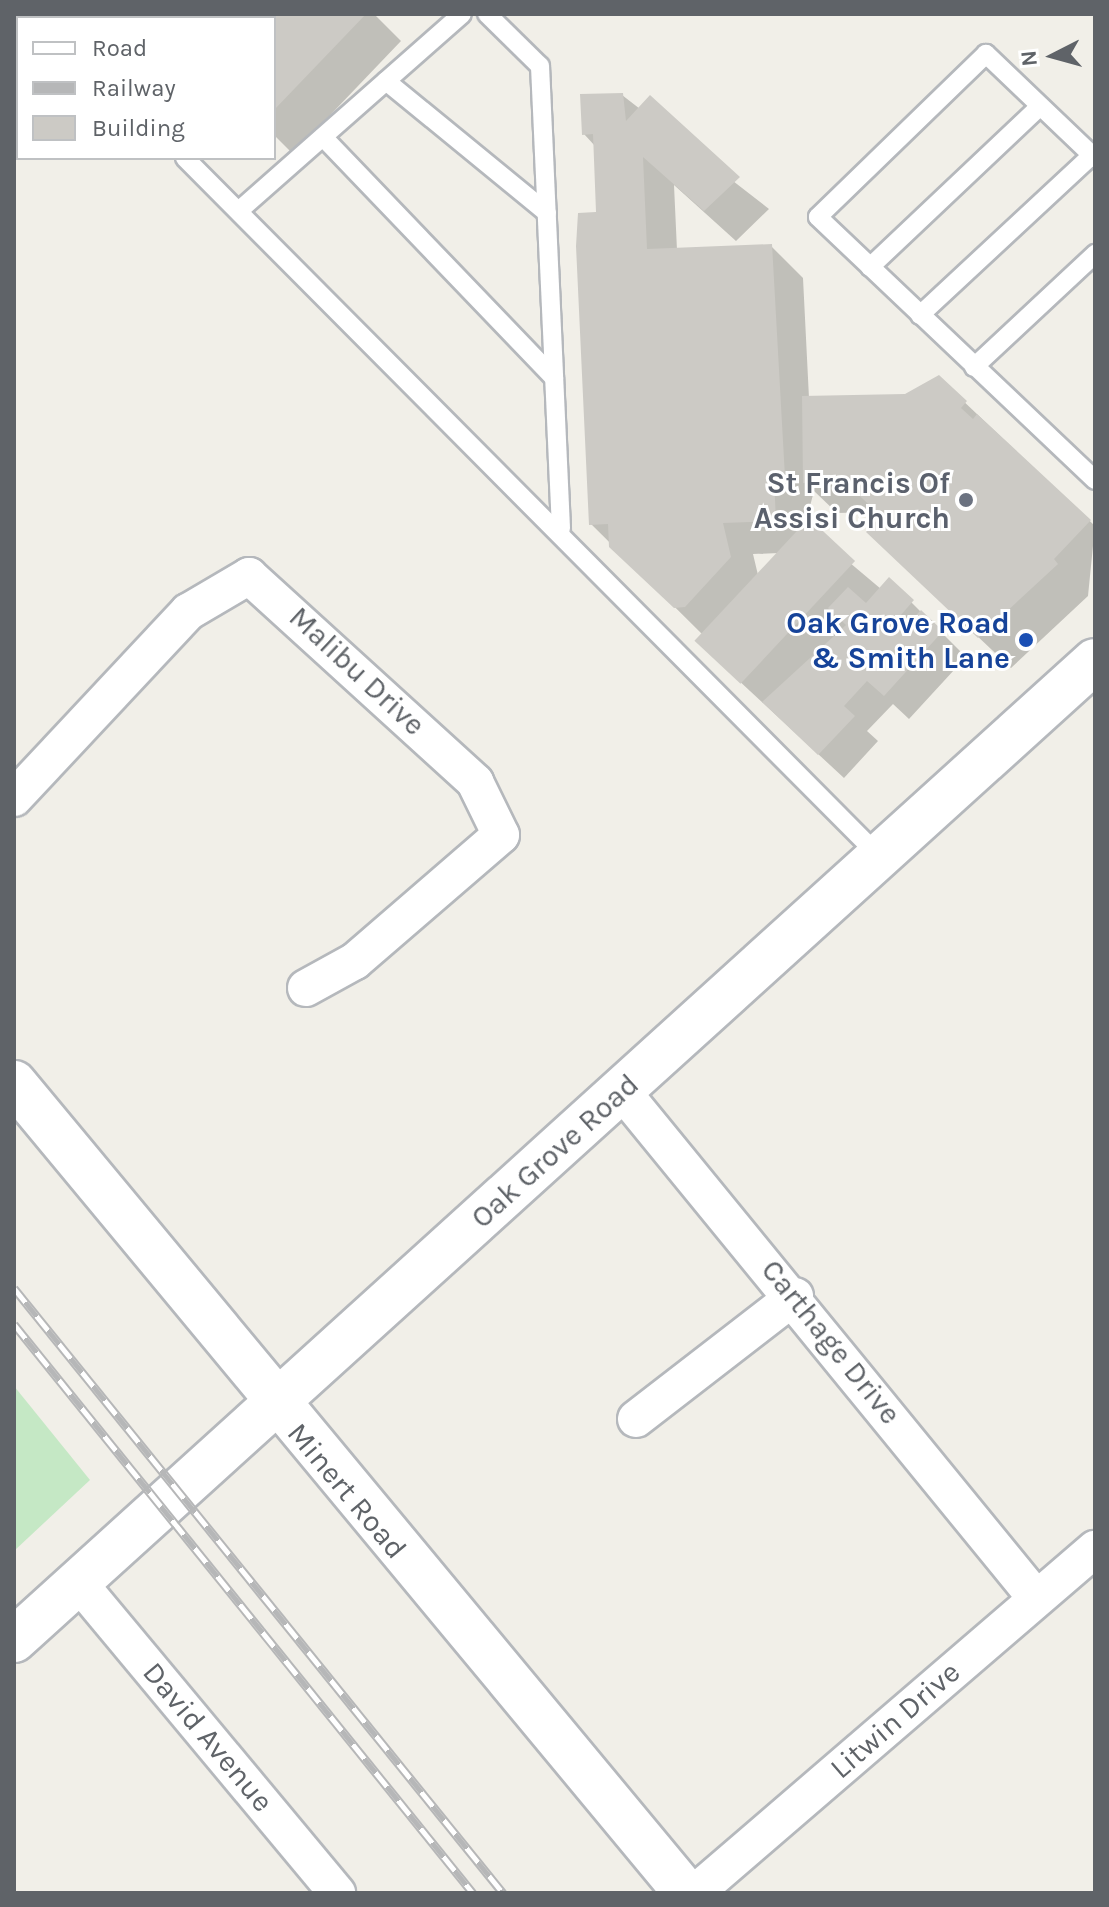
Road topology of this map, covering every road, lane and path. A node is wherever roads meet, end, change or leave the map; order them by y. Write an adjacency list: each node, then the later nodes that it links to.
1 (462, 14): 3 (lane)
2 (487, 14): 9 (lane)
3 (386, 81): 5 (lane); 9 (lane)
4 (1040, 106): 6 (lane); 11 (lane); 11 (lane)
5 (323, 137): 8 (lane); 14 (lane)
6 (1094, 157): 12 (lane)
7 (187, 160): 8 (lane)
8 (242, 208): 16 (lane)
9 (547, 213): 14 (lane)
10 (1095, 254): 13 (lane)
11 (870, 267): 12 (lane)
12 (920, 315): 13 (lane)
13 (974, 367): 15 (lane)
14 (554, 378): 16 (lane)
15 (1095, 480)
16 (561, 529): 19 (lane)
17 (1095, 661): 19 (main road, Oak Grove Road)
18 (14, 798): 20 (street, Malibu Drive)
19 (879, 856): 22 (main road, Oak Grove Road)
20 (306, 988)
21 (14, 1083): 24 (main road, Minert Road)
22 (621, 1090): 23 (street, Carthage Drive); 24 (main road, Oak Grove Road)
23 (795, 1296): 25 (street); 28 (street, Carthage Drive)
24 (274, 1405): 27 (main road, Oak Grove Road); 31 (main road, Minert Road)
25 (636, 1419)
26 (1095, 1549): 28 (street, Litwin Drive)
27 (78, 1582): 29 (main road, Oak Grove Road); 30 (street, David Avenue)
28 (1036, 1598): 32 (street, Litwin Drive)
29 (14, 1640)
30 (337, 1893)
31 (686, 1893)
32 (695, 1893)

